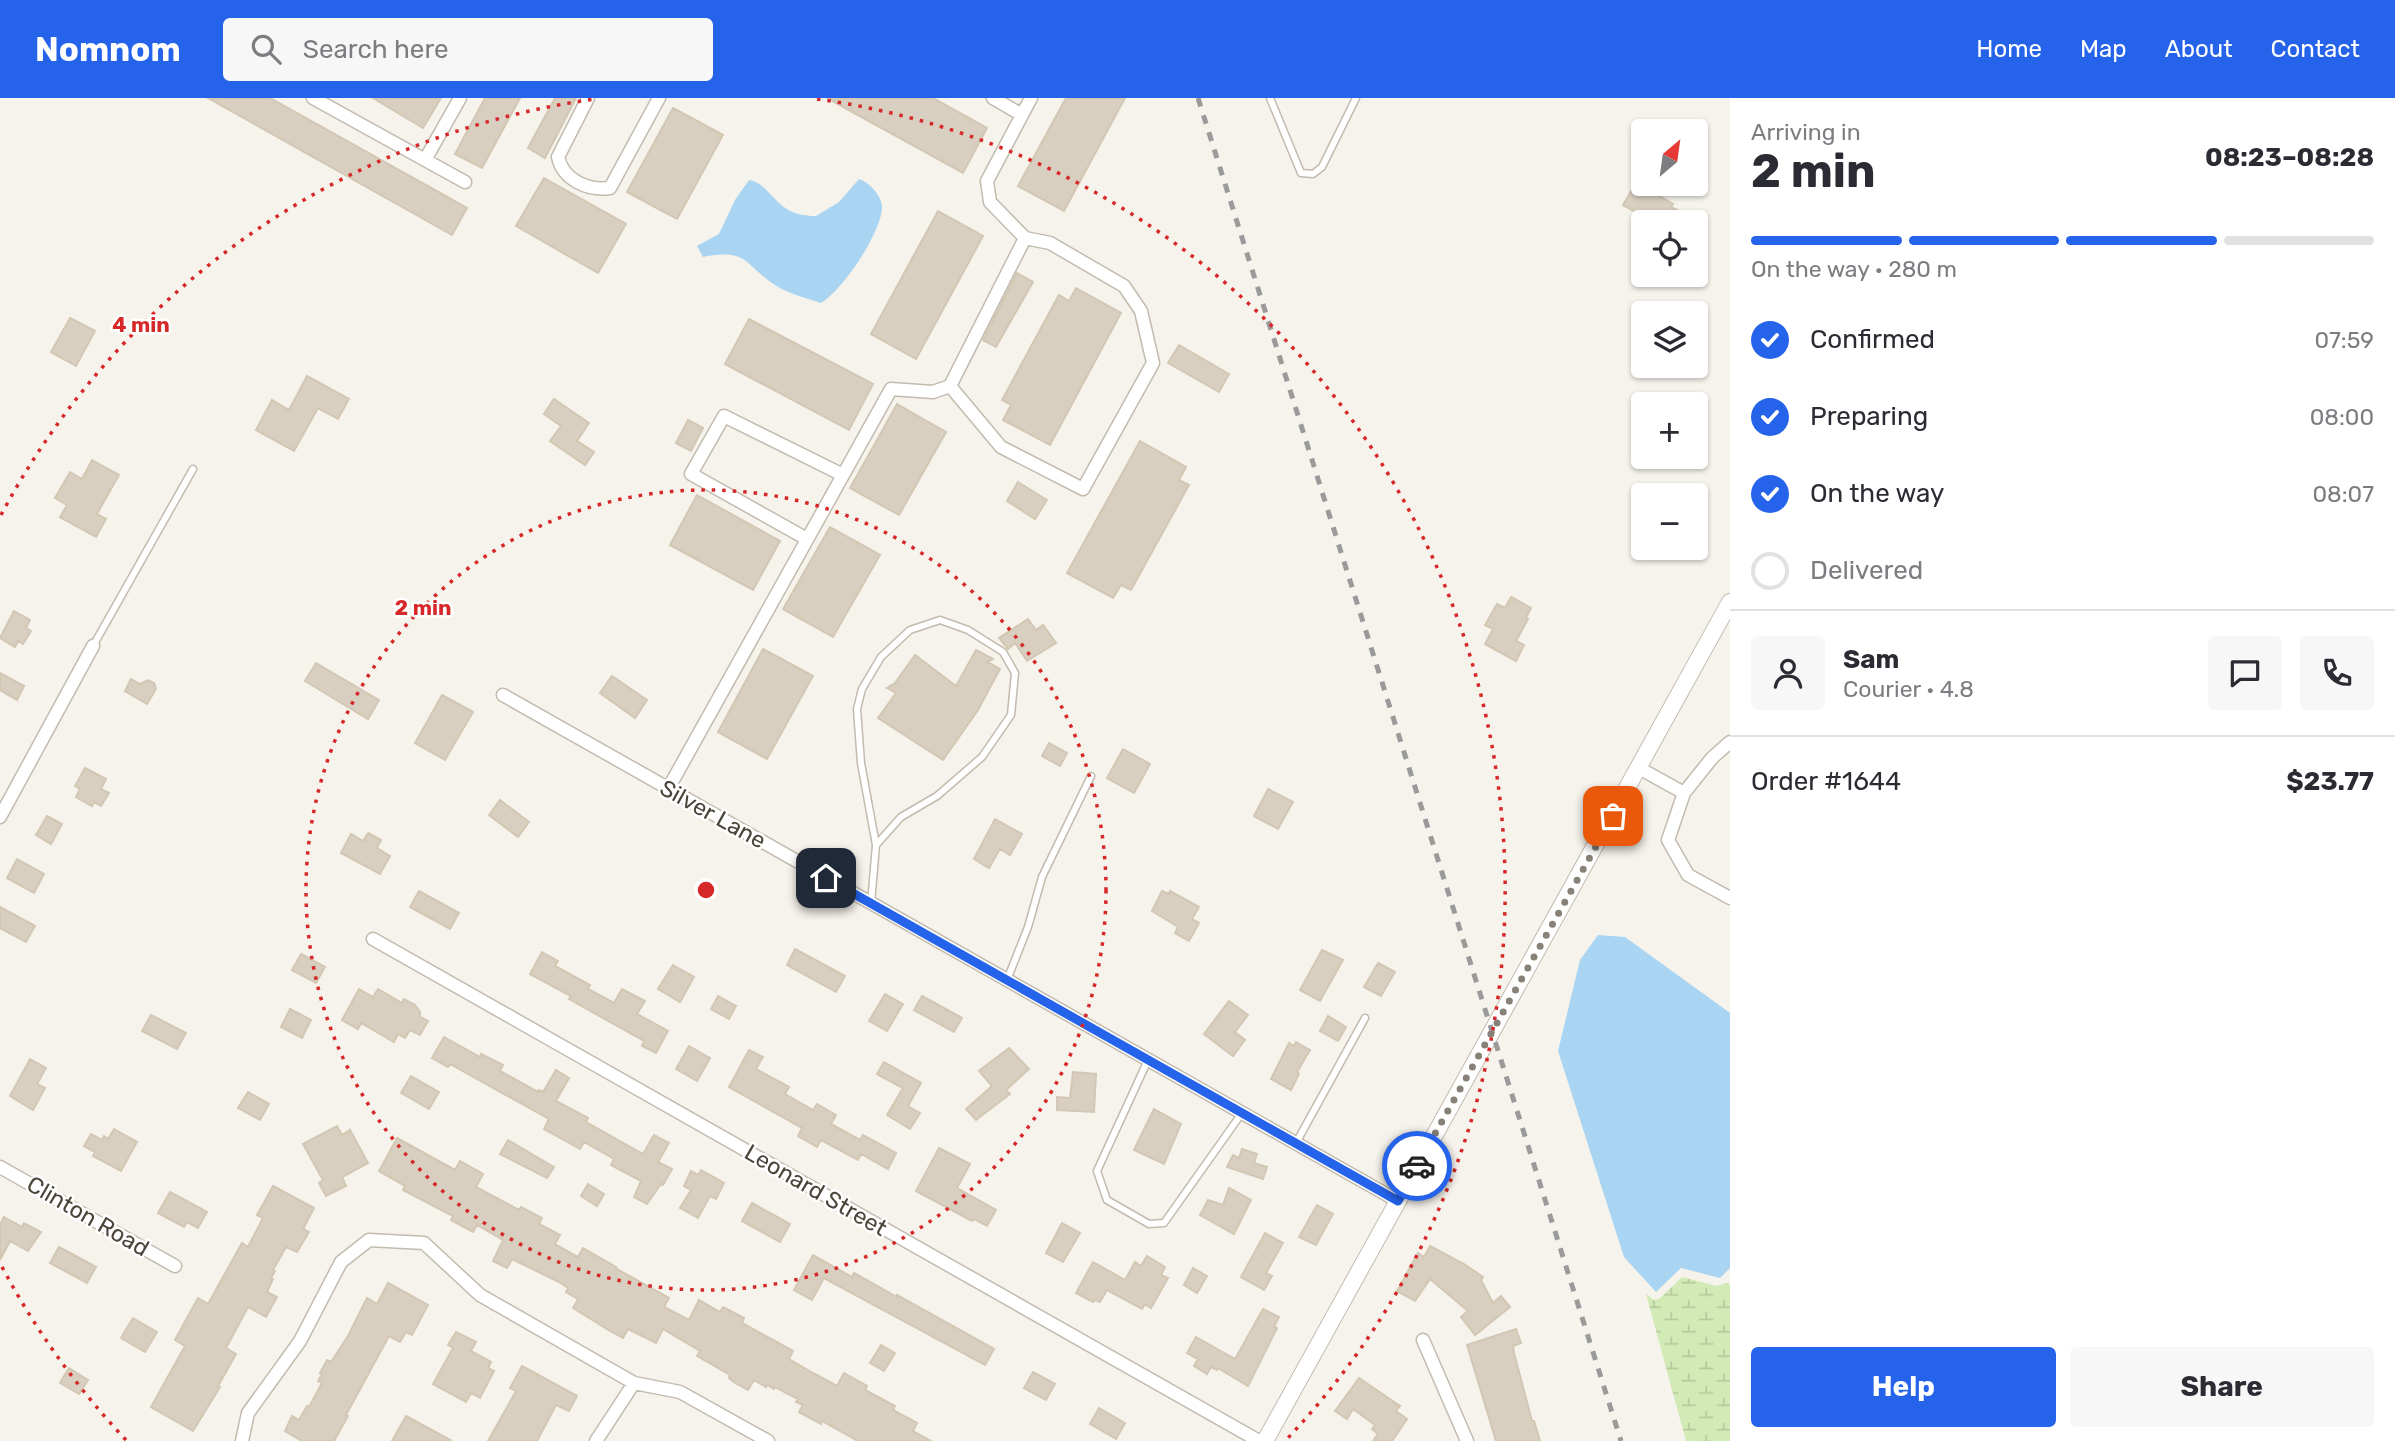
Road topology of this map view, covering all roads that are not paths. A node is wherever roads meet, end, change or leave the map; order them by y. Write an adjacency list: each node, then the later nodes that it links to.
1 (313, 98): 10 (street)
2 (460, 98): 10 (street)
3 (587, 98): 4 (street)
4 (659, 98)
5 (993, 98): 9 (street)
6 (1031, 98): 9 (street)
7 (1270, 98): 8 (lane)
8 (1356, 98)
9 (1022, 115): 12 (street)
10 (425, 160): 11 (street)
11 (465, 182)
12 (1025, 238): 13 (street); 13 (street)
13 (950, 386): 15 (street)
14 (193, 469): 18 (lane)
15 (843, 475): 16 (street); 16 (street)
16 (807, 539): 23 (street)
17 (1730, 602): 21 (street)
18 (93, 646): 25 (street)
19 (503, 695): 23 (street, Silver Lane)
20 (1730, 742): 24 (street)
21 (1639, 768): 24 (street); 36 (street)
22 (1091, 776): 30 (lane)
23 (668, 789): 28 (street, Silver Lane)
24 (1684, 793): 27 (street)
25 (0, 817)
26 (876, 845): 26 (lane); 28 (lane)
27 (1730, 898)
28 (871, 903): 30 (street, Silver Lane)
29 (373, 939): 43 (street, Leonard Street)
30 (1007, 980): 32 (street, Silver Lane)
31 (1365, 1018): 34 (lane)
32 (1148, 1060): 33 (street, Silver Lane); 33 (lane)
33 (1242, 1113): 34 (street, Silver Lane)
34 (1296, 1143): 36 (street, Silver Lane)
35 (0, 1167): 37 (street, Clinton Road)
36 (1398, 1201): 44 (street)
37 (175, 1266)
38 (1423, 1340): 45 (street)
39 (634, 1383): 40 (street); 41 (street); 42 (street)
40 (242, 1441)
41 (596, 1441)
42 (768, 1441)
43 (1259, 1441)
44 (1265, 1441)
45 (1467, 1441)

